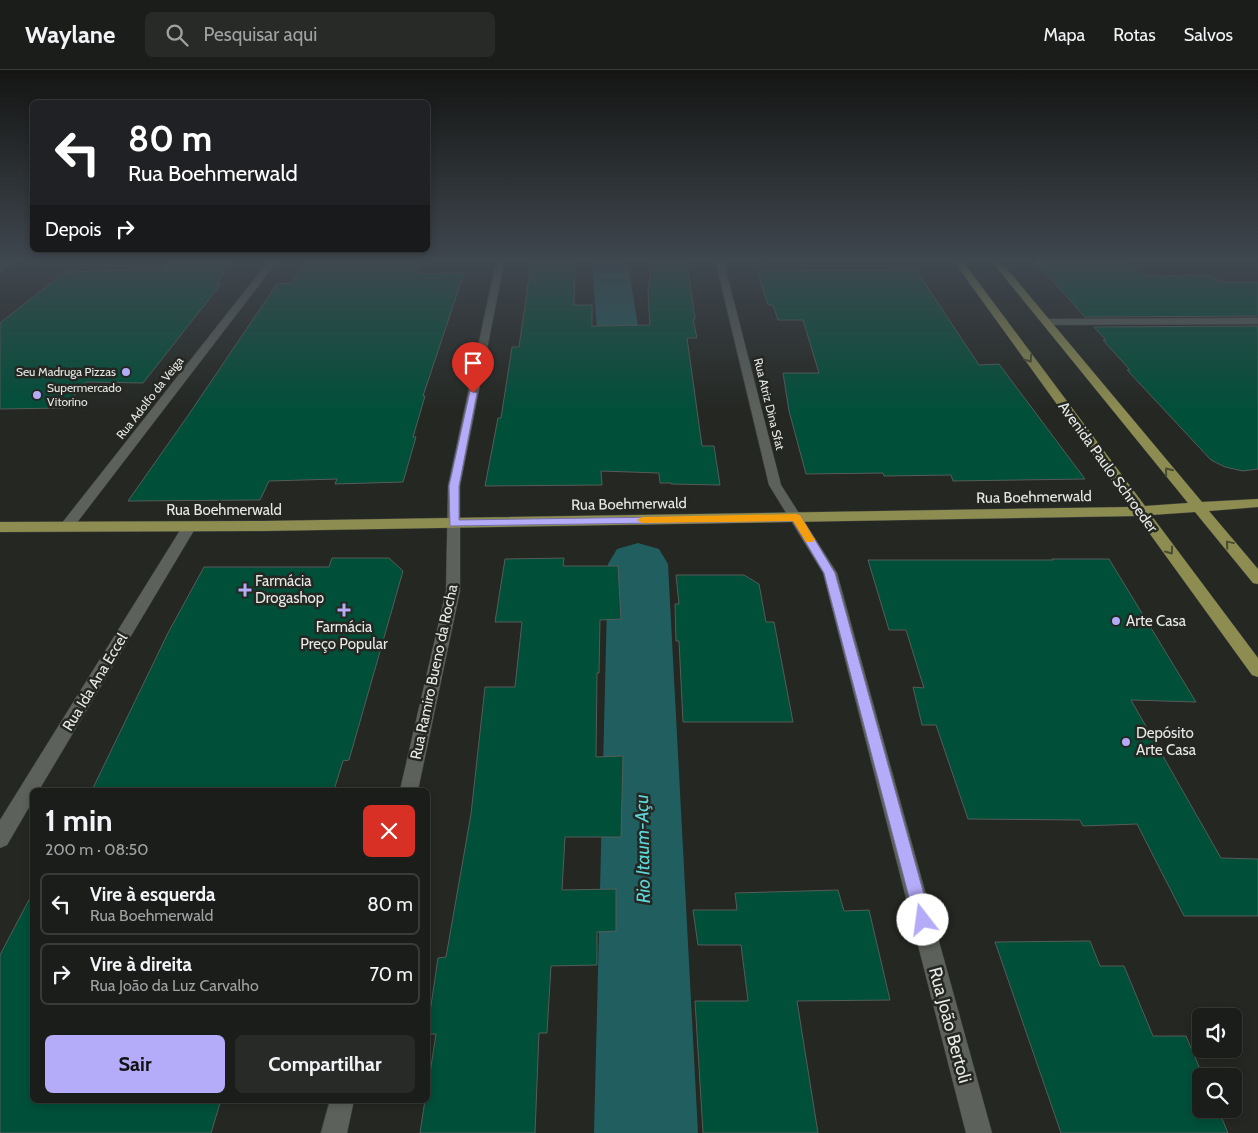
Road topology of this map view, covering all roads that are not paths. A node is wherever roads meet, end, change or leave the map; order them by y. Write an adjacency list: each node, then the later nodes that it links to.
1 (234, 313): 13 (street, Rua Adolfo da Veiga)
2 (490, 313): 12 (street, Rua Ramiro Bueno da Rocha)
3 (732, 313): 11 (street, Rua Atriz Dina Sfat)
4 (994, 313): 10 (main road, Avenida Paulo Schroeder, one-way to 10)
5 (1038, 313): 7 (main road)
6 (1258, 321): 7 (street)
7 (1046, 322): 9 (main road, one-way to 7)
8 (1258, 503): 9 (main road, Rua Boehmerwald)
9 (1200, 508): 10 (main road, Rua Boehmerwald); 16 (main road, one-way to 9)
10 (1141, 511): 11 (main road, Rua Boehmerwald); 17 (main road, Avenida Paulo Schroeder, one-way to 17)
11 (796, 517): 12 (main road, Rua Boehmerwald); 24 (street, Rua João Bertoli)
12 (454, 523): 14 (main road, Rua Boehmerwald); 20 (street, Rua Ramiro Bueno da Rocha)
13 (67, 526): 14 (main road, Rua Boehmerwald); 15 (main road, Rua Boehmerwald)
14 (189, 526): 18 (street, Rua Ida Ana Eccel)
15 (0, 527)
16 (1258, 579)
17 (1258, 670)
18 (30, 788)
19 (30, 788): 21 (street, Rua Ida Ana Eccel)
20 (409, 788)
21 (0, 838)
22 (341, 1103): 23 (street)
23 (334, 1133)
24 (980, 1133)

